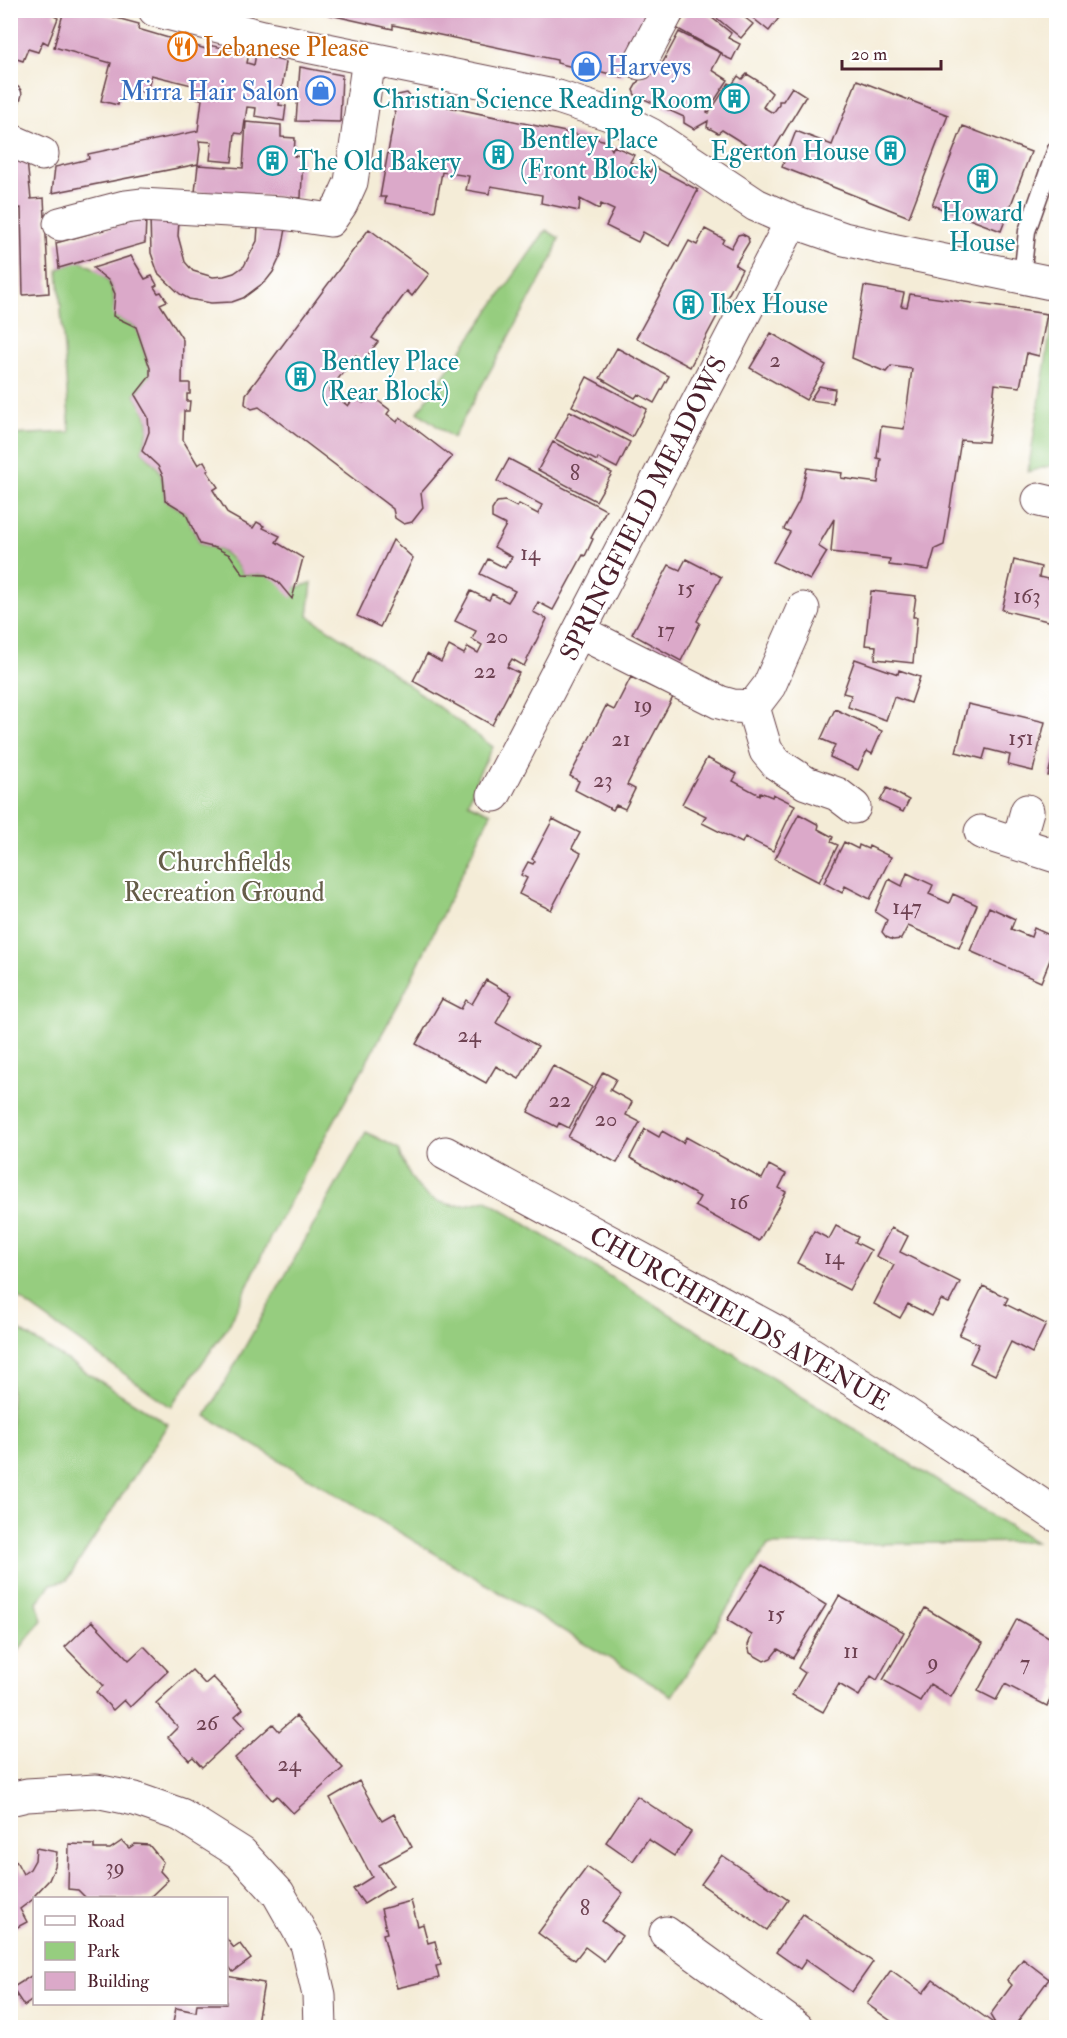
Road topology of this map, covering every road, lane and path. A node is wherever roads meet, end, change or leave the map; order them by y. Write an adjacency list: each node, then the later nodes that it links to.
1 (668, 10): 4 (street)
2 (166, 12): 3 (street)
3 (369, 59): 8 (street); 9 (street)
4 (640, 63)
5 (10, 140): 7 (street)
6 (1056, 149): 10 (lane)
7 (42, 154)
8 (792, 221): 10 (street); 13 (street, SPRINGFIELD MEADOWS)
9 (60, 224)
10 (1022, 277): 11 (street)
11 (1056, 284)
12 (803, 609): 14 (street)
13 (580, 632): 14 (street); 15 (street, SPRINGFIELD MEADOWS)
14 (753, 706): 16 (street)
15 (494, 795)
16 (854, 807)
17 (1027, 811): 19 (street)
18 (981, 832): 19 (street)
19 (1018, 843): 20 (street)
20 (1056, 856)
21 (445, 1153): 22 (street, CHURCHFIELDS AVENUE)
22 (1056, 1515)
23 (10, 1799): 25 (street)
24 (666, 1933): 26 (street)
25 (320, 2028)
26 (797, 2028)

